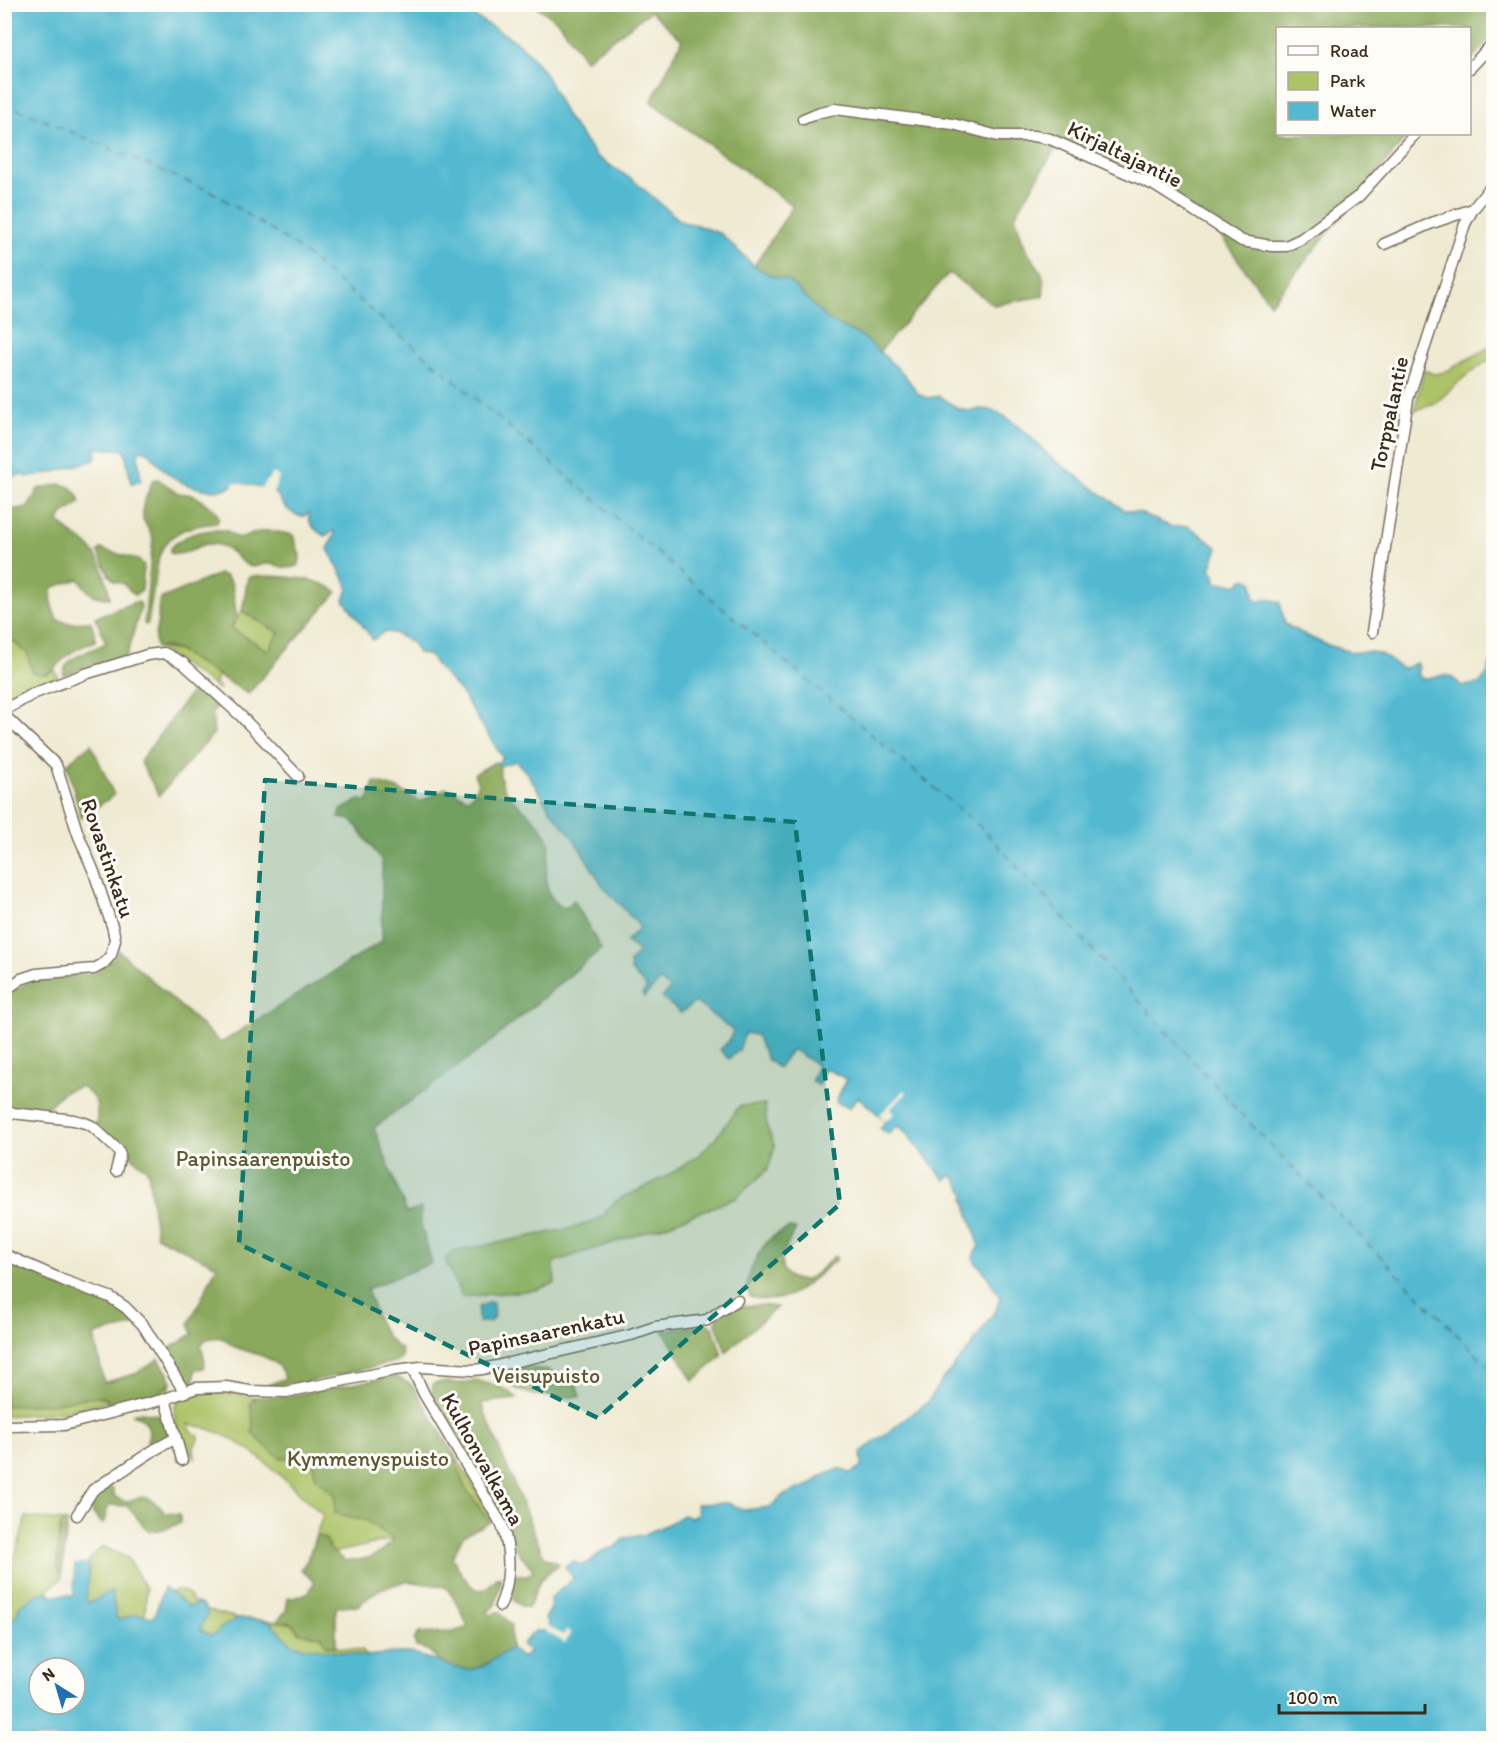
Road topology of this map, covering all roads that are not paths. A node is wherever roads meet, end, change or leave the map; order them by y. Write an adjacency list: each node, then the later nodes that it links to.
1 (1494, 42): 2 (street)
2 (1471, 68)
3 (803, 119): 4 (street, Kirjaltajantie)
4 (1414, 135)
5 (1494, 183): 6 (street, Torppalantie)
6 (1473, 209): 7 (street); 8 (street, Torppalantie)
7 (1384, 244)
8 (1372, 632)
9 (4, 710): 11 (street)
10 (4, 715): 12 (street, Rovastinkatu)
11 (298, 776)
12 (5, 991)
13 (4, 1112): 14 (street)
14 (116, 1171)
15 (4, 1253): 18 (street)
16 (737, 1300): 17 (street, Papinsaarenkatu)
17 (412, 1368): 18 (street, Papinsaarenkatu); 24 (street, Kulhonvalkama)
18 (184, 1391): 19 (street, Papinsaarenkatu)
19 (165, 1399): 20 (street, Papinsaarenkatu); 21 (street)
20 (4, 1426)
21 (176, 1438): 22 (street); 23 (street)
22 (182, 1460)
23 (77, 1515)
24 (500, 1606)

